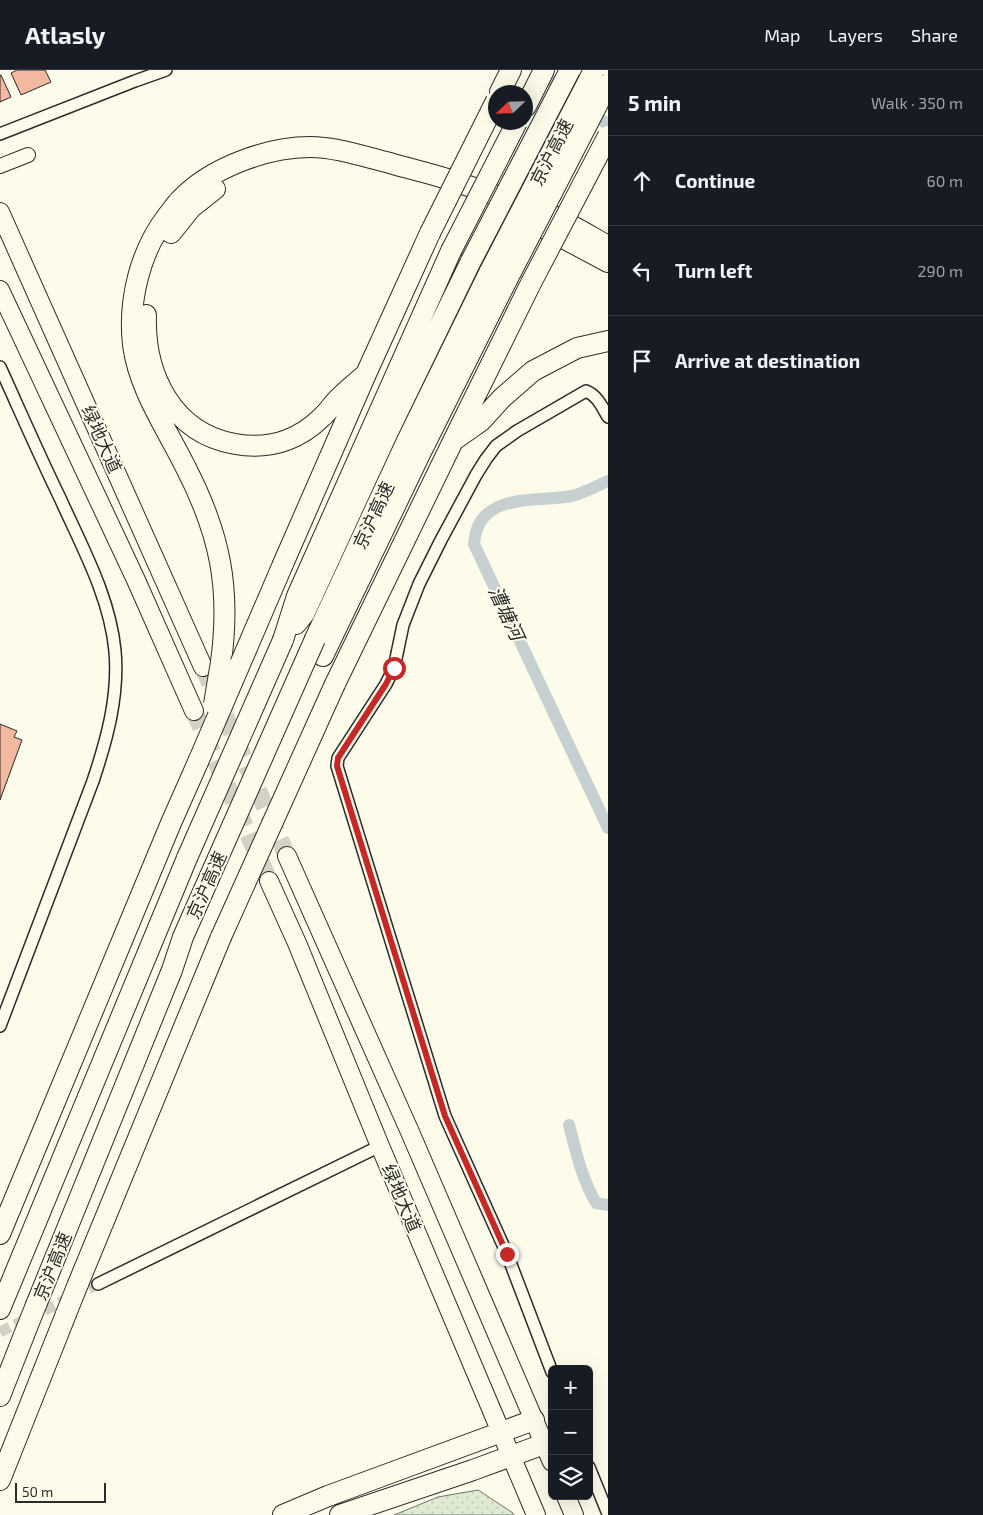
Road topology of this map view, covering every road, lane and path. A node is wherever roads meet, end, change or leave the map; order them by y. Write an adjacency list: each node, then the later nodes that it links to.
1 (166, 70): 11 (street)
2 (511, 70): 7 (highway)
3 (544, 70): 8 (highway)
4 (570, 70): 25 (highway, 京沪高速, bridge)
5 (594, 70): 18 (highway, 京沪高速, bridge)
6 (608, 84): 18 (highway, 京沪高速, bridge)
7 (504, 85)
8 (533, 92)
9 (488, 117): 22 (highway, bridge)
10 (513, 130): 25 (highway, 京沪高速, bridge)
11 (0, 134)
12 (608, 136): 24 (highway, bridge)
13 (28, 155): 14 (street)
14 (0, 166)
15 (0, 212): 26 (main road, 绿地大道)
16 (608, 246): 28 (highway, bridge)
17 (608, 262): 22 (highway)
18 (499, 276): 37 (highway, 京沪高速, bridge)
19 (0, 290): 27 (main road, 绿地大道)
20 (608, 341): 24 (highway)
21 (0, 367): 31 (street)
22 (366, 374): 28 (highway, bridge)
23 (608, 417): 36 (street)
24 (452, 441): 44 (highway, bridge)
25 (300, 605): 35 (highway, 京沪高速, bridge)
26 (203, 667)
27 (194, 711)
28 (198, 762): 33 (highway)
29 (287, 856): 38 (main road, 绿地大道)
30 (269, 881): 32 (main road, 绿地大道)
31 (0, 1026)
32 (380, 1146): 34 (street); 39 (main road, 绿地大道)
33 (0, 1234)
34 (98, 1284)
35 (0, 1309)
36 (549, 1365)
37 (0, 1396)
38 (534, 1420): 39 (highway); 40 (main road, 绿地大道)
39 (502, 1432): 42 (main road, 绿地大道); 47 (highway)
40 (544, 1444): 41 (main road, 绿地大道); 42 (highway)
41 (549, 1455)
42 (511, 1456): 48 (highway); 49 (main road, 绿地大道)
43 (593, 1477): 46 (street)
44 (0, 1480)
45 (568, 1500): 50 (main road)
46 (608, 1514)
47 (283, 1515)
48 (340, 1515)
49 (536, 1515)
50 (574, 1515)

